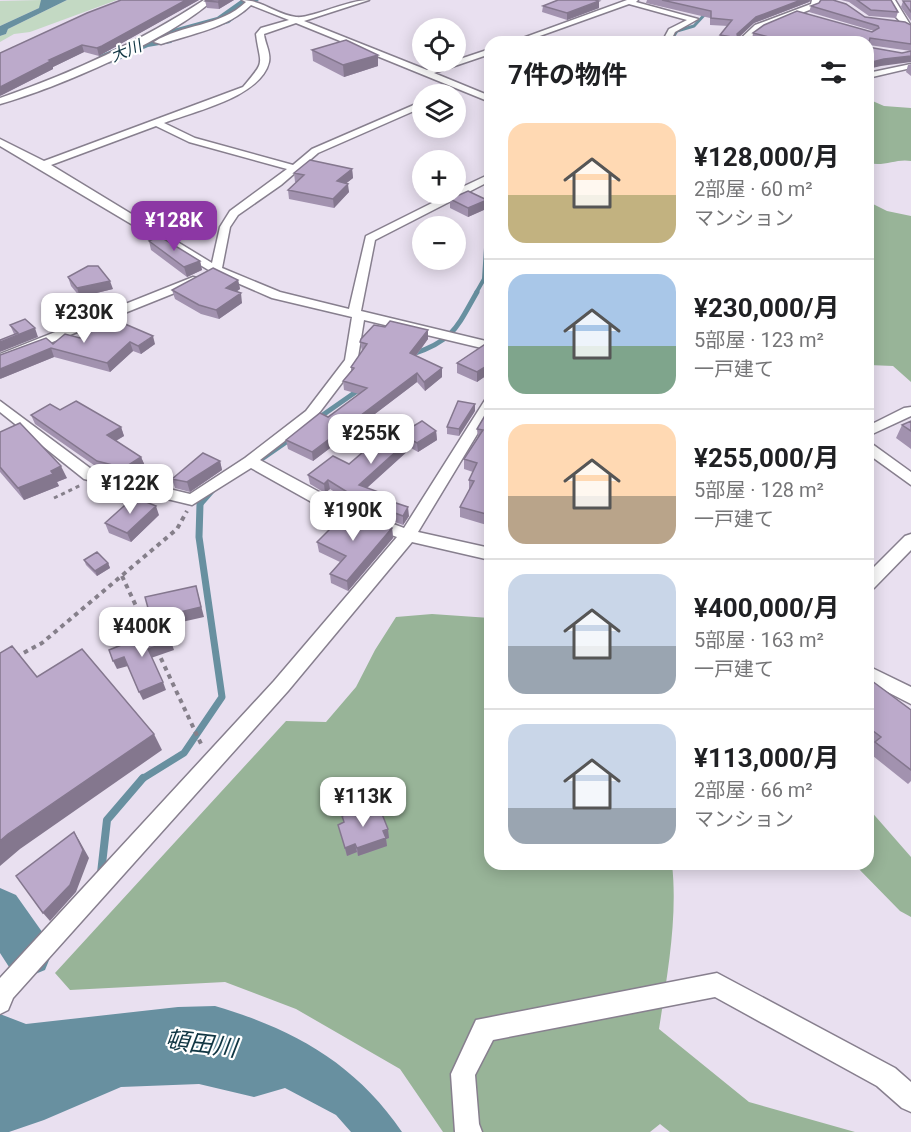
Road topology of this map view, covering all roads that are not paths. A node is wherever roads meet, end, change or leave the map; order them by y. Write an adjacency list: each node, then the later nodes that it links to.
1 (209, 0): 11 (street)
2 (365, 0): 13 (street)
3 (816, 0): 10 (street)
4 (248, 1): 9 (street); 14 (street)
5 (631, 1): 19 (street); 20 (street)
6 (892, 2): 8 (street); 16 (street)
7 (274, 3): 9 (street)
8 (902, 3)
9 (264, 7): 13 (street)
10 (795, 13): 12 (street); 21 (street)
11 (180, 17): 14 (street); 22 (street)
12 (813, 19)
13 (300, 21): 27 (street); 34 (street)
14 (220, 22): 22 (street)
15 (895, 23): 16 (street)
16 (904, 24): 17 (street)
17 (911, 32): 18 (street)
18 (900, 33)
19 (533, 36)
20 (669, 36)
21 (748, 36)
22 (137, 45): 32 (street)
23 (484, 53): 24 (street)
24 (466, 60)
25 (911, 66): 28 (street)
26 (430, 72): 27 (street)
27 (427, 73): 29 (street)
28 (874, 75)
29 (452, 84)
30 (466, 90): 31 (street)
31 (484, 97)
32 (0, 101)
33 (412, 109): 37 (street)
34 (154, 122): 36 (street); 37 (street)
35 (0, 142): 36 (street)
36 (43, 165): 39 (street)
37 (294, 168): 39 (street)
38 (484, 180): 40 (street)
39 (216, 270): 40 (street); 42 (street)
40 (356, 315): 41 (street); 48 (street)
41 (484, 345)
42 (0, 359)
43 (0, 405): 48 (street)
44 (909, 411): 46 (street)
45 (484, 413): 50 (street)
46 (874, 429)
47 (874, 451): 49 (street)
48 (250, 461): 50 (street)
49 (911, 480)
50 (408, 535): 52 (street); 56 (street)
51 (911, 540): 53 (street)
52 (484, 553)
53 (874, 578)
54 (874, 676): 55 (street)
55 (911, 696)
56 (1, 993)
57 (911, 1099): 58 (street)
58 (469, 1132)

